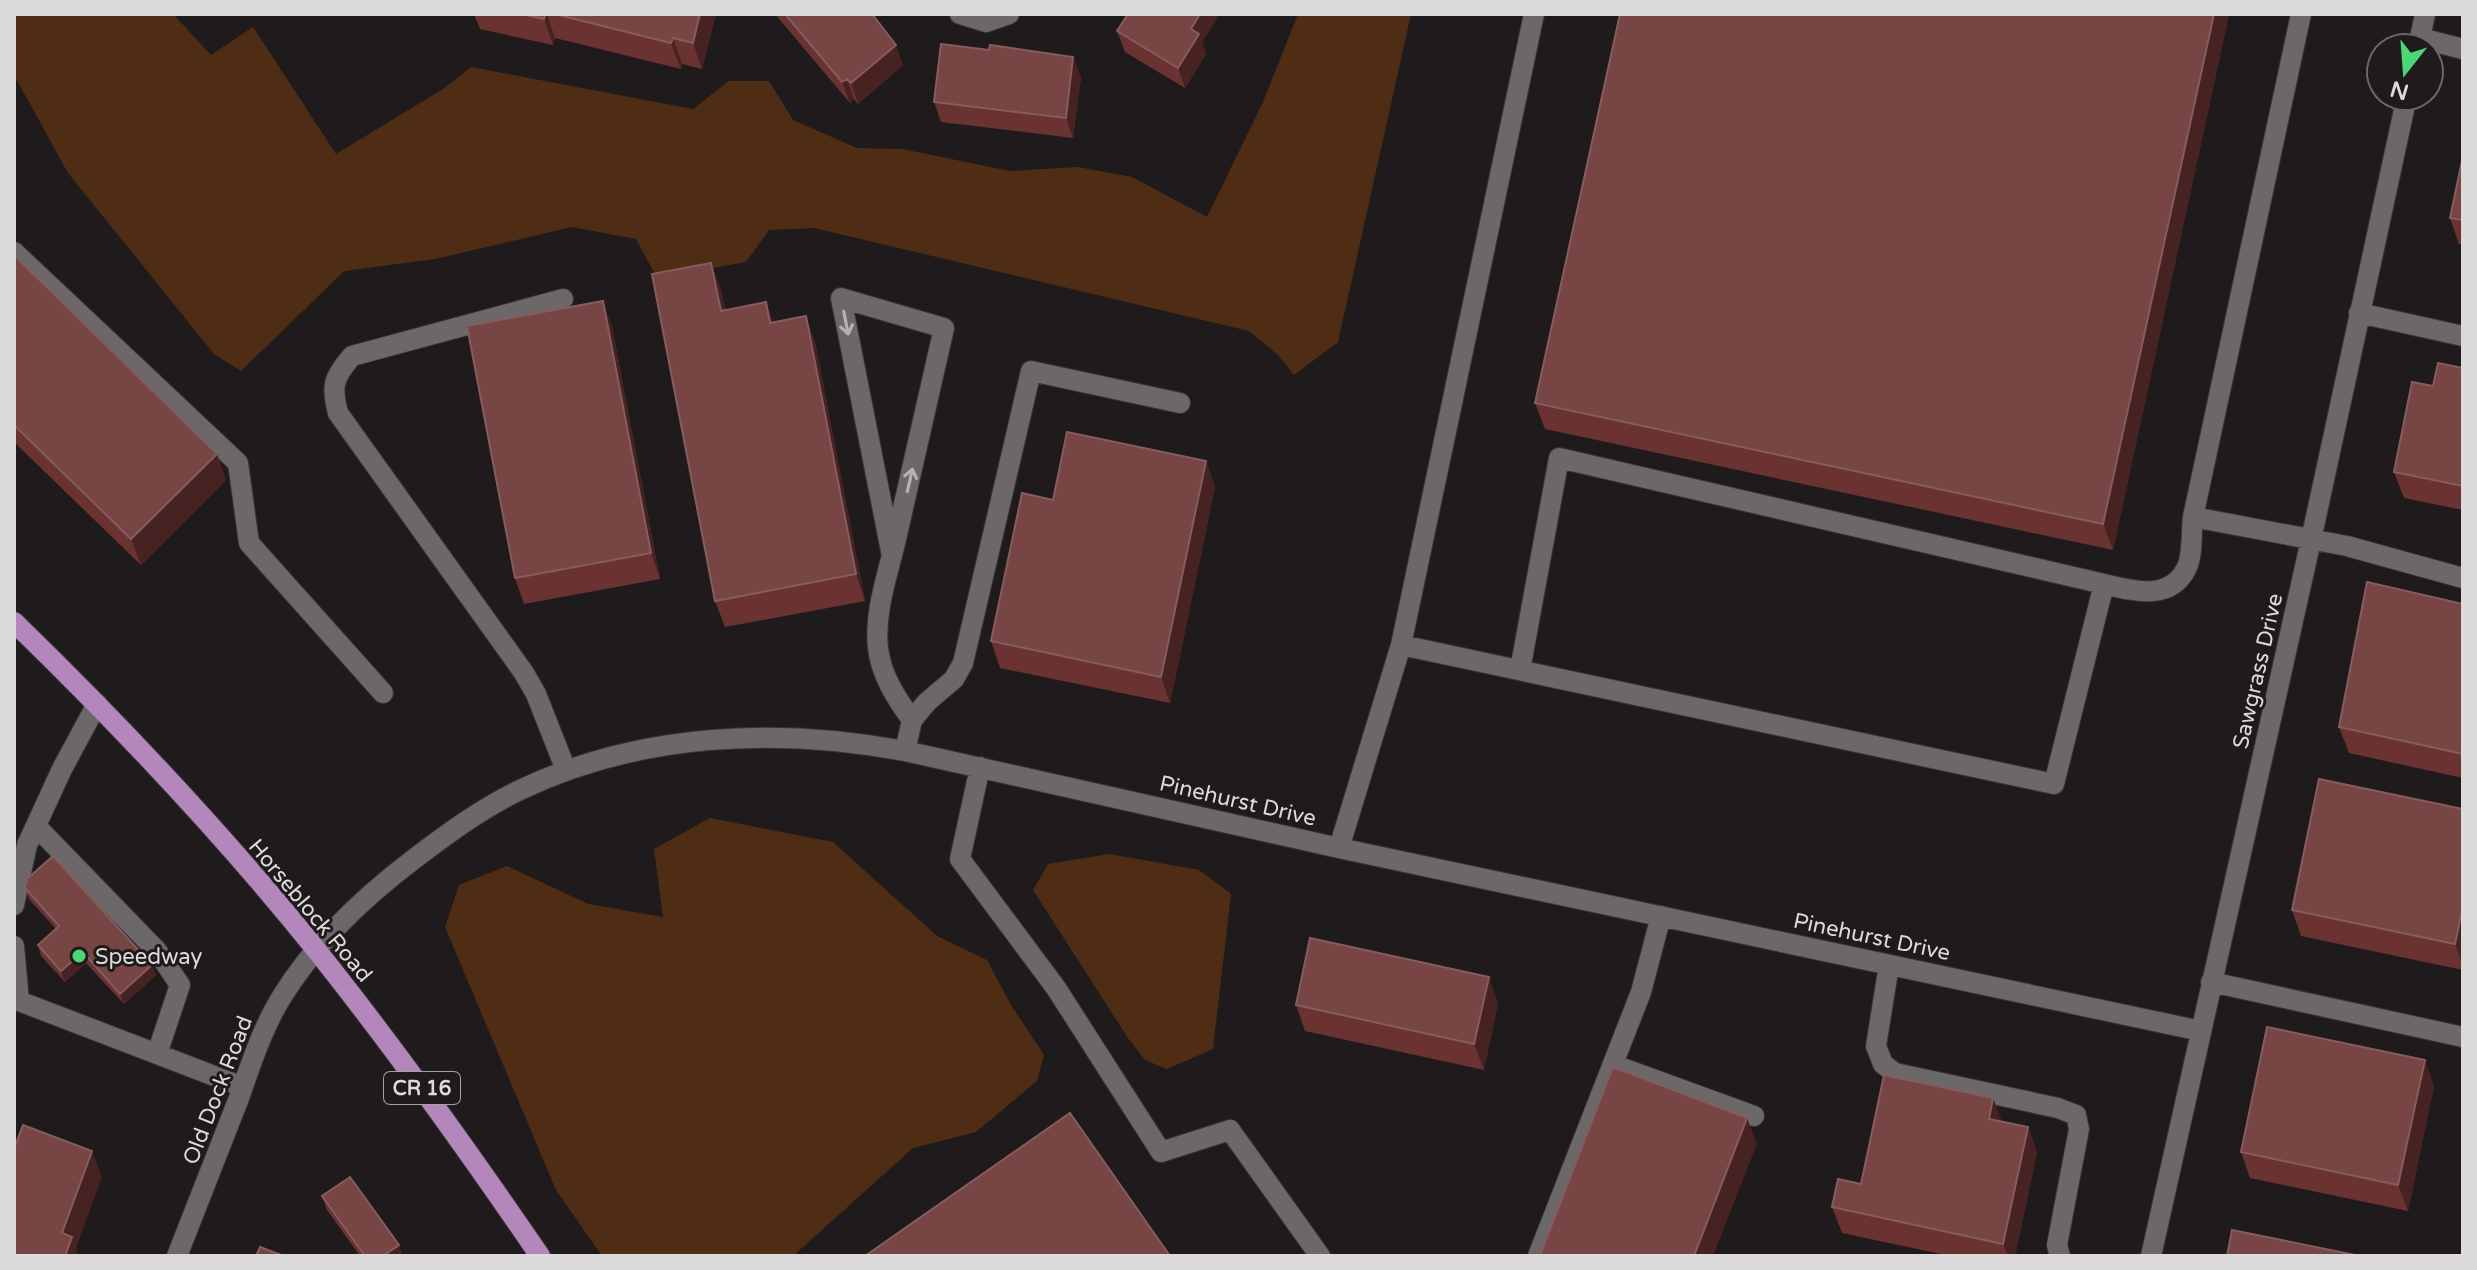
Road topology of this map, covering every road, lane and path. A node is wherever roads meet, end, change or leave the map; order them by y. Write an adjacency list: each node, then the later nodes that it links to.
1 (960, 14): 2 (street)
2 (1009, 14)
3 (1534, 14): 17 (street)
4 (2301, 14): 11 (street)
5 (2403, 112): 8 (street, Sawgrass Drive)
6 (14, 252): 19 (street)
7 (563, 299): 24 (street)
8 (2359, 313): 9 (street); 12 (street, Sawgrass Drive)
9 (2463, 336)
10 (1180, 403): 21 (street)
11 (2193, 517): 12 (street); 15 (street)
12 (2311, 540): 14 (street); 32 (street, Sawgrass Drive)
13 (892, 556): 13 (street, one-way to 13); 21 (street)
14 (2463, 578)
15 (2104, 584): 18 (street); 18 (street)
16 (14, 622): 20 (main road, Horseblock Road / CR 16)
17 (1401, 645): 18 (street); 26 (street)
18 (1520, 670)
19 (383, 693)
20 (97, 704): 25 (street); 30 (main road, Horseblock Road / CR 16)
21 (912, 720): 22 (street)
22 (905, 751): 23 (street, Pinehurst Drive); 24 (street, Pinehurst Drive)
23 (980, 767): 26 (street, Pinehurst Drive); 41 (street)
24 (566, 770): 30 (street, Pinehurst Drive)
25 (36, 826): 27 (street); 35 (street)
26 (1339, 848): 28 (street, Pinehurst Drive)
27 (14, 905)
28 (1661, 916): 31 (street, Pinehurst Drive); 36 (street)
29 (14, 946): 35 (street)
30 (316, 950): 37 (street, Old Dock Road); 40 (main road, Horseblock Road / CR 16)
31 (1889, 965): 33 (street, Pinehurst Drive); 43 (street)
32 (2211, 982): 33 (street, Sawgrass Drive); 34 (street)
33 (2201, 1031): 44 (street, Sawgrass Drive)
34 (2463, 1037)
35 (157, 1054): 37 (street)
36 (1614, 1065): 38 (street); 42 (street)
37 (243, 1087): 39 (street, Old Dock Road)
38 (1754, 1116)
39 (177, 1256)
40 (540, 1256)
41 (1320, 1256)
42 (1538, 1256)
43 (2060, 1256)
44 (2151, 1256)

